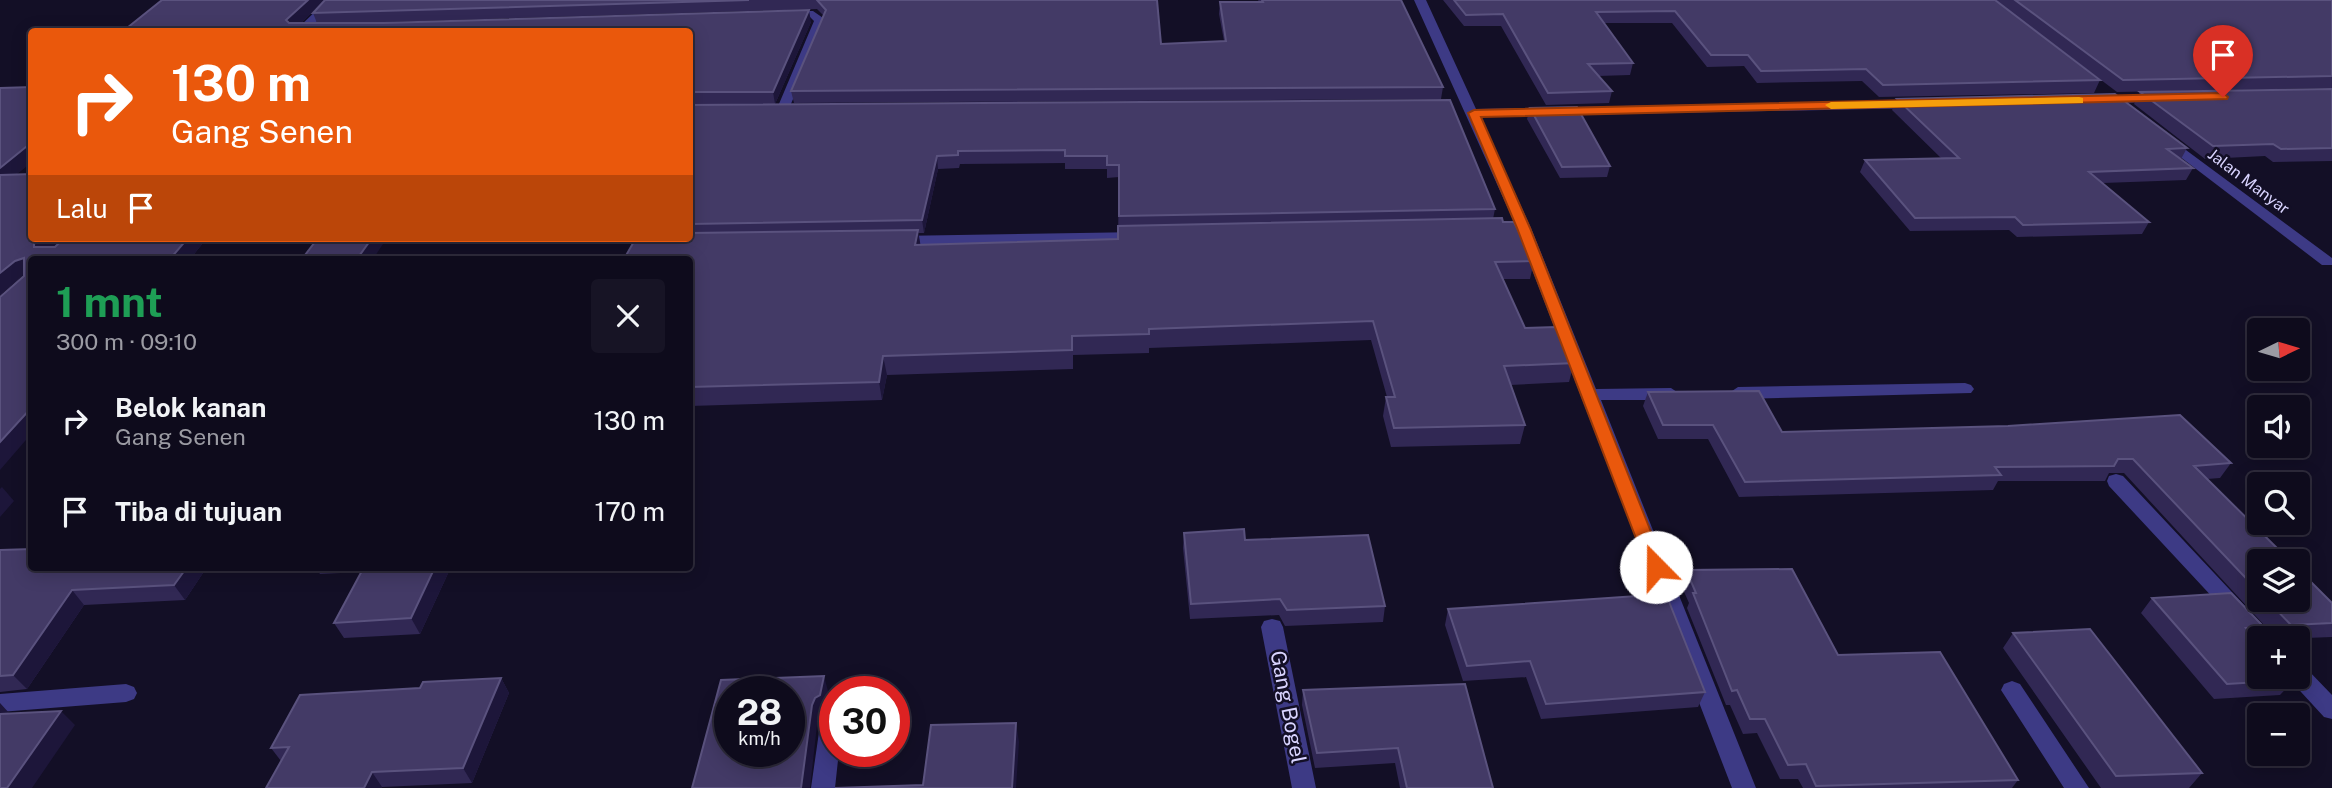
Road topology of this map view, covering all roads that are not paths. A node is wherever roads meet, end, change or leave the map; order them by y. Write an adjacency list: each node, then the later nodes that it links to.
1 (333, 0): 4 (street)
2 (1420, 0): 10 (street)
3 (772, 14): 11 (street)
4 (302, 28)
5 (2092, 83): 7 (street)
6 (2182, 98): 7 (street)
7 (2113, 99): 8 (street); 12 (street)
8 (2086, 100)
9 (1933, 103): 10 (street)
10 (1467, 108): 14 (street)
11 (782, 111)
12 (2135, 116)
13 (2156, 132): 18 (street, Jalan Manyar)
14 (1524, 228): 15 (street); 22 (street)
15 (1482, 229)
16 (1160, 236): 17 (street)
17 (881, 242)
18 (2326, 262)
19 (1965, 390): 21 (street)
20 (1686, 393): 22 (street)
21 (1714, 393)
22 (1588, 395): 34 (street)
23 (2116, 481): 25 (street)
24 (1272, 626): 33 (street, Gang Bogel)
25 (2253, 626)
26 (2310, 687): 30 (street)
27 (2012, 690): 35 (street)
28 (126, 694): 29 (street)
29 (0, 703)
30 (2332, 710)
31 (826, 767): 32 (street)
32 (823, 788)
33 (1304, 788)
34 (1744, 788)
35 (2077, 788)

